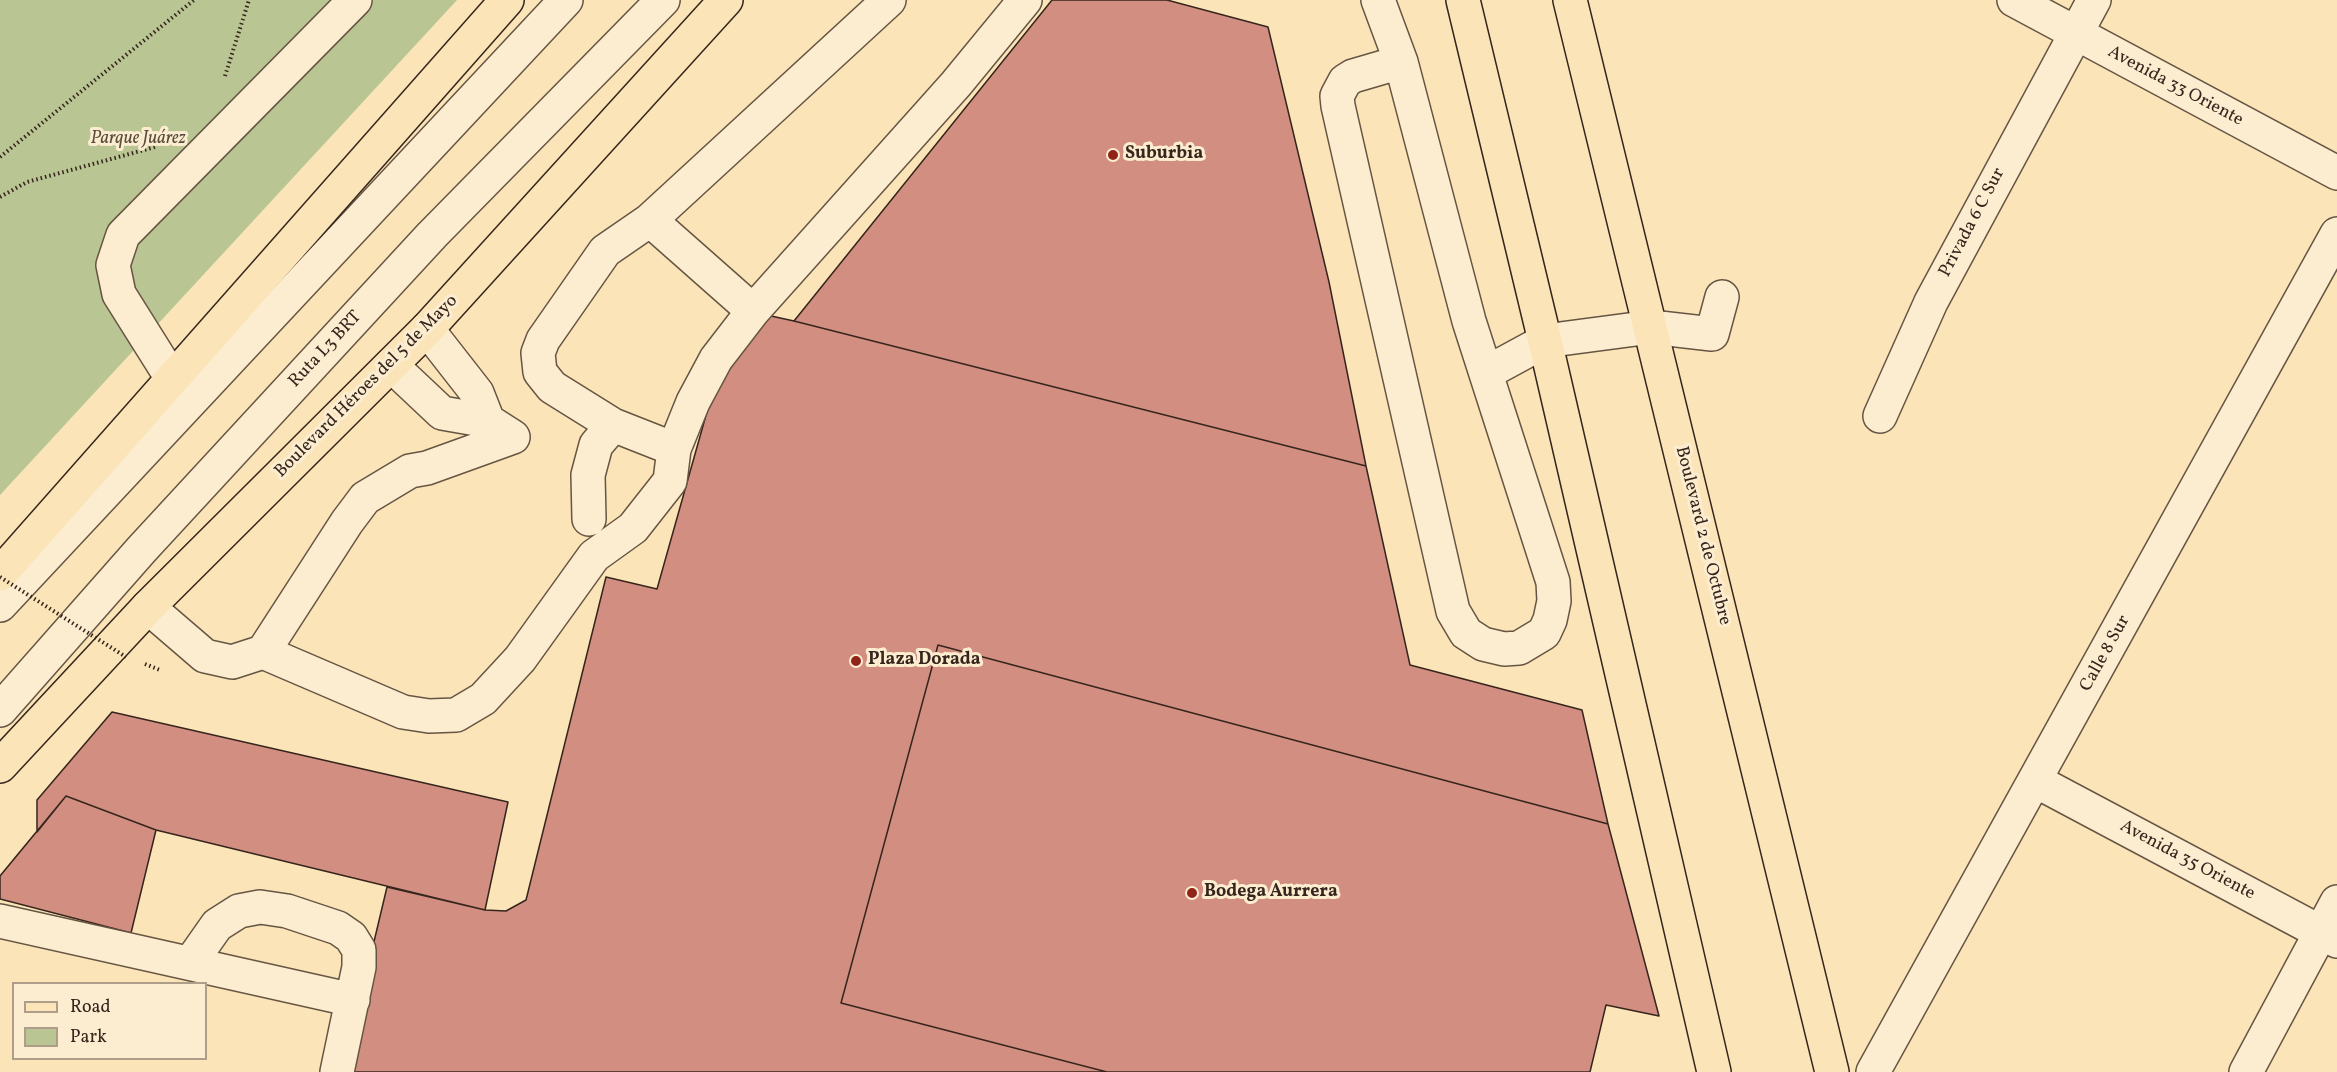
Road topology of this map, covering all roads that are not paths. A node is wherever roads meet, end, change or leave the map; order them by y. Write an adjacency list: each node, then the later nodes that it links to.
1 (355, 0): 25 (street)
2 (507, 0): 25 (main road)
3 (566, 0): 32 (street)
4 (663, 0): 35 (street, Ruta L3 BRT)
5 (726, 0): 21 (main road, Boulevard Héroes del 5 de Mayo)
6 (890, 0): 16 (street)
7 (1025, 0): 19 (street)
8 (1378, 0): 14 (street)
9 (1463, 0): 22 (main road)
10 (1570, 0): 20 (main road, Boulevard 2 de Octubre)
11 (2014, 0): 13 (street, Avenida 33 Oriente)
12 (2094, 0): 13 (street, Privada 6 C Sur)
13 (2075, 33): 15 (street, Avenida 33 Oriente); 26 (street, Privada 6 C Sur)
14 (1401, 62): 24 (street); 24 (street)
15 (2337, 173)
16 (650, 220): 19 (street); 27 (street)
17 (2337, 234): 37 (street, Calle 8 Sur)
18 (1722, 297): 20 (street)
19 (753, 311): 29 (street)
20 (1651, 327): 22 (street); 45 (main road, Boulevard 2 de Octubre)
21 (427, 329): 23 (main road, Boulevard Héroes del 5 de Mayo); 28 (street)
22 (1545, 341): 24 (street); 44 (main road)
23 (391, 365): 28 (street); 33 (main road, Boulevard Héroes del 5 de Mayo)
24 (1486, 373)
25 (173, 380): 31 (main road)
26 (1880, 416)
27 (613, 425): 29 (street); 30 (street)
28 (501, 429): 34 (street)
29 (674, 449): 34 (street)
30 (589, 519)
31 (0, 575)
32 (0, 605)
33 (148, 607): 34 (street); 36 (main road, Boulevard Héroes del 5 de Mayo)
34 (263, 652)
35 (0, 710)
36 (0, 766)
37 (2036, 780): 40 (street, Avenida 35 Oriente); 46 (street, Calle 8 Sur)
38 (2337, 902): 40 (street)
39 (0, 921): 41 (street)
40 (2329, 937): 47 (street)
41 (191, 962): 42 (street); 42 (street)
42 (353, 1000): 43 (street)
43 (337, 1072)
44 (1714, 1072)
45 (1832, 1072)
46 (1873, 1072)
47 (2246, 1072)

